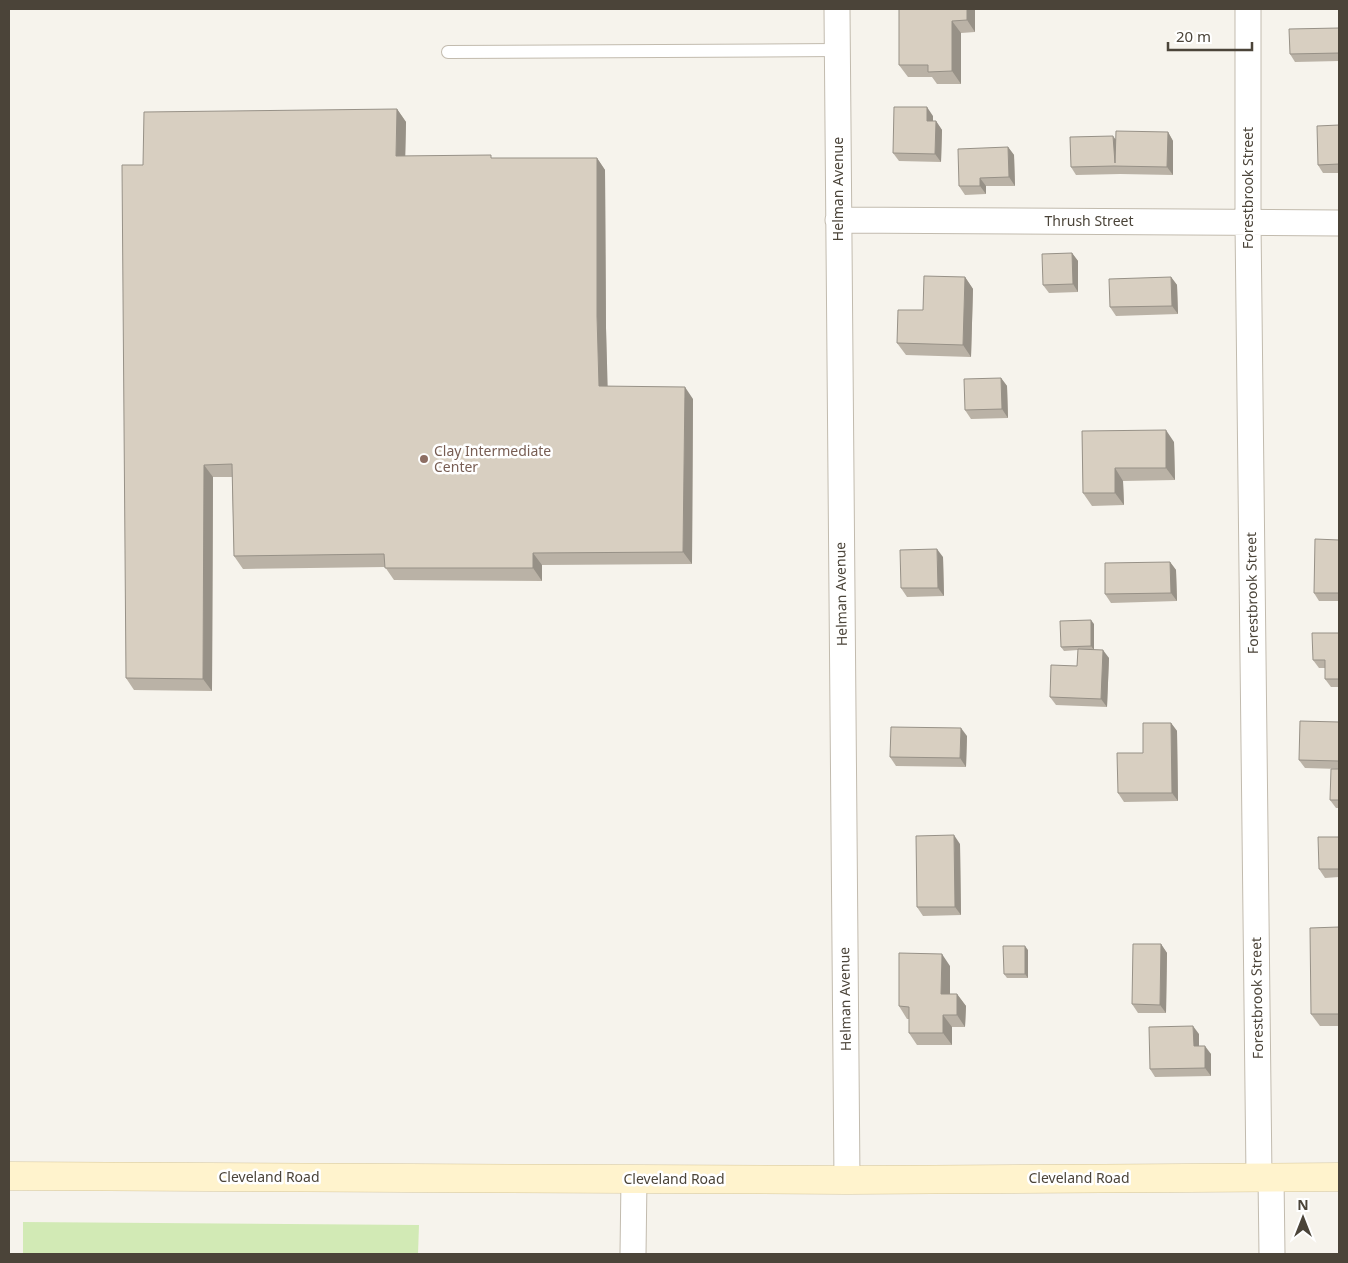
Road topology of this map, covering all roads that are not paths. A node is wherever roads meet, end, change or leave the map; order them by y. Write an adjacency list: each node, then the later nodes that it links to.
1 (837, 9): 3 (street, Helman Avenue)
2 (1248, 9): 6 (street, Forestbrook Street)
3 (837, 50): 4 (lane); 5 (street, Helman Avenue)
4 (448, 52)
5 (838, 220): 6 (street, Thrush Street); 12 (street, Helman Avenue)
6 (1248, 222): 7 (street, Thrush Street); 9 (street, Forestbrook Street)
7 (1339, 223)
8 (9, 1176): 11 (main road, Cleveland Road)
9 (1265, 1177): 10 (main road, Cleveland Road); 12 (main road, Cleveland Road); 14 (street, Forestbrook Street)
10 (1339, 1177)
11 (634, 1179): 12 (main road, Cleveland Road); 13 (street)
12 (847, 1180)
13 (633, 1254)
14 (1272, 1254)

